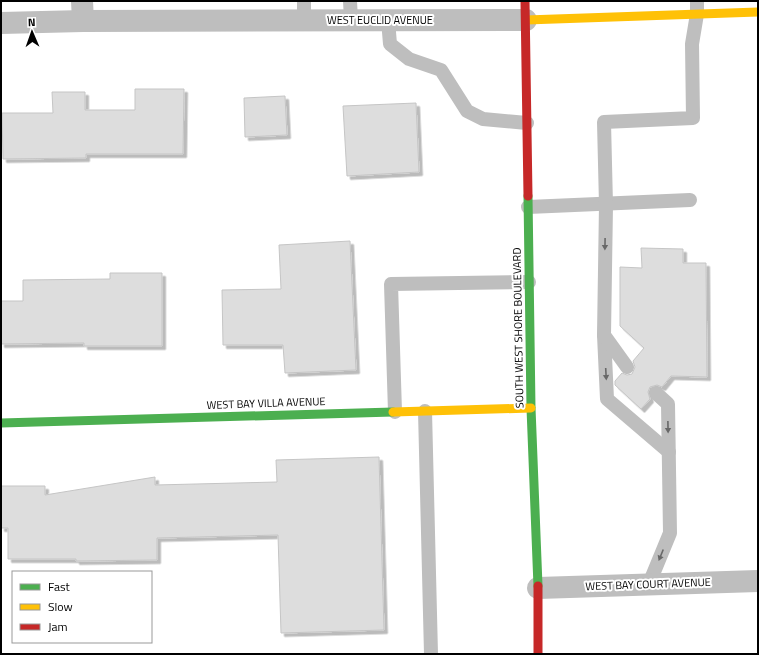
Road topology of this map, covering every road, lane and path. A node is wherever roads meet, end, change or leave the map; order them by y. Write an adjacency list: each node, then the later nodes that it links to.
1 (697, 8): 3 (street, WEST EUCLID AVENUE); 6 (street, WEST EUCLID AVENUE); 11 (lane)
2 (304, 10): 4 (street, WEST EUCLID AVENUE); 5 (street, WEST EUCLID AVENUE)
3 (525, 10): 7 (street, WEST EUCLID AVENUE); 9 (street, SOUTH WEST SHORE BOULEVARD)
4 (83, 11): 8 (street, WEST EUCLID AVENUE)
5 (351, 11): 7 (street, WEST EUCLID AVENUE)
6 (758, 12)
7 (388, 20): 9 (lane)
8 (1, 22)
9 (527, 123): 12 (street, SOUTH WEST SHORE BOULEVARD)
10 (690, 200): 11 (lane)
11 (606, 205): 12 (lane); 14 (lane, one-way to 14)
12 (528, 207): 13 (street, SOUTH WEST SHORE BOULEVARD)
13 (530, 282): 17 (street, SOUTH WEST SHORE BOULEVARD); 19 (lane)
14 (604, 335): 15 (lane); 21 (lane, one-way to 21)
15 (627, 367)
16 (656, 393): 21 (lane, one-way to 21)
17 (531, 408): 18 (street, WEST BAY VILLA AVENUE); 24 (street, SOUTH WEST SHORE BOULEVARD)
18 (425, 411): 19 (street, WEST BAY VILLA AVENUE); 25 (lane)
19 (395, 412): 20 (street, WEST BAY VILLA AVENUE)
20 (1, 423)
21 (669, 452): 23 (lane, one-way to 23)
22 (758, 581): 23 (street, WEST BAY COURT AVENUE)
23 (650, 584): 24 (street, WEST BAY COURT AVENUE)
24 (538, 588): 26 (street, SOUTH WEST SHORE BOULEVARD)
25 (430, 654)
26 (538, 654)

